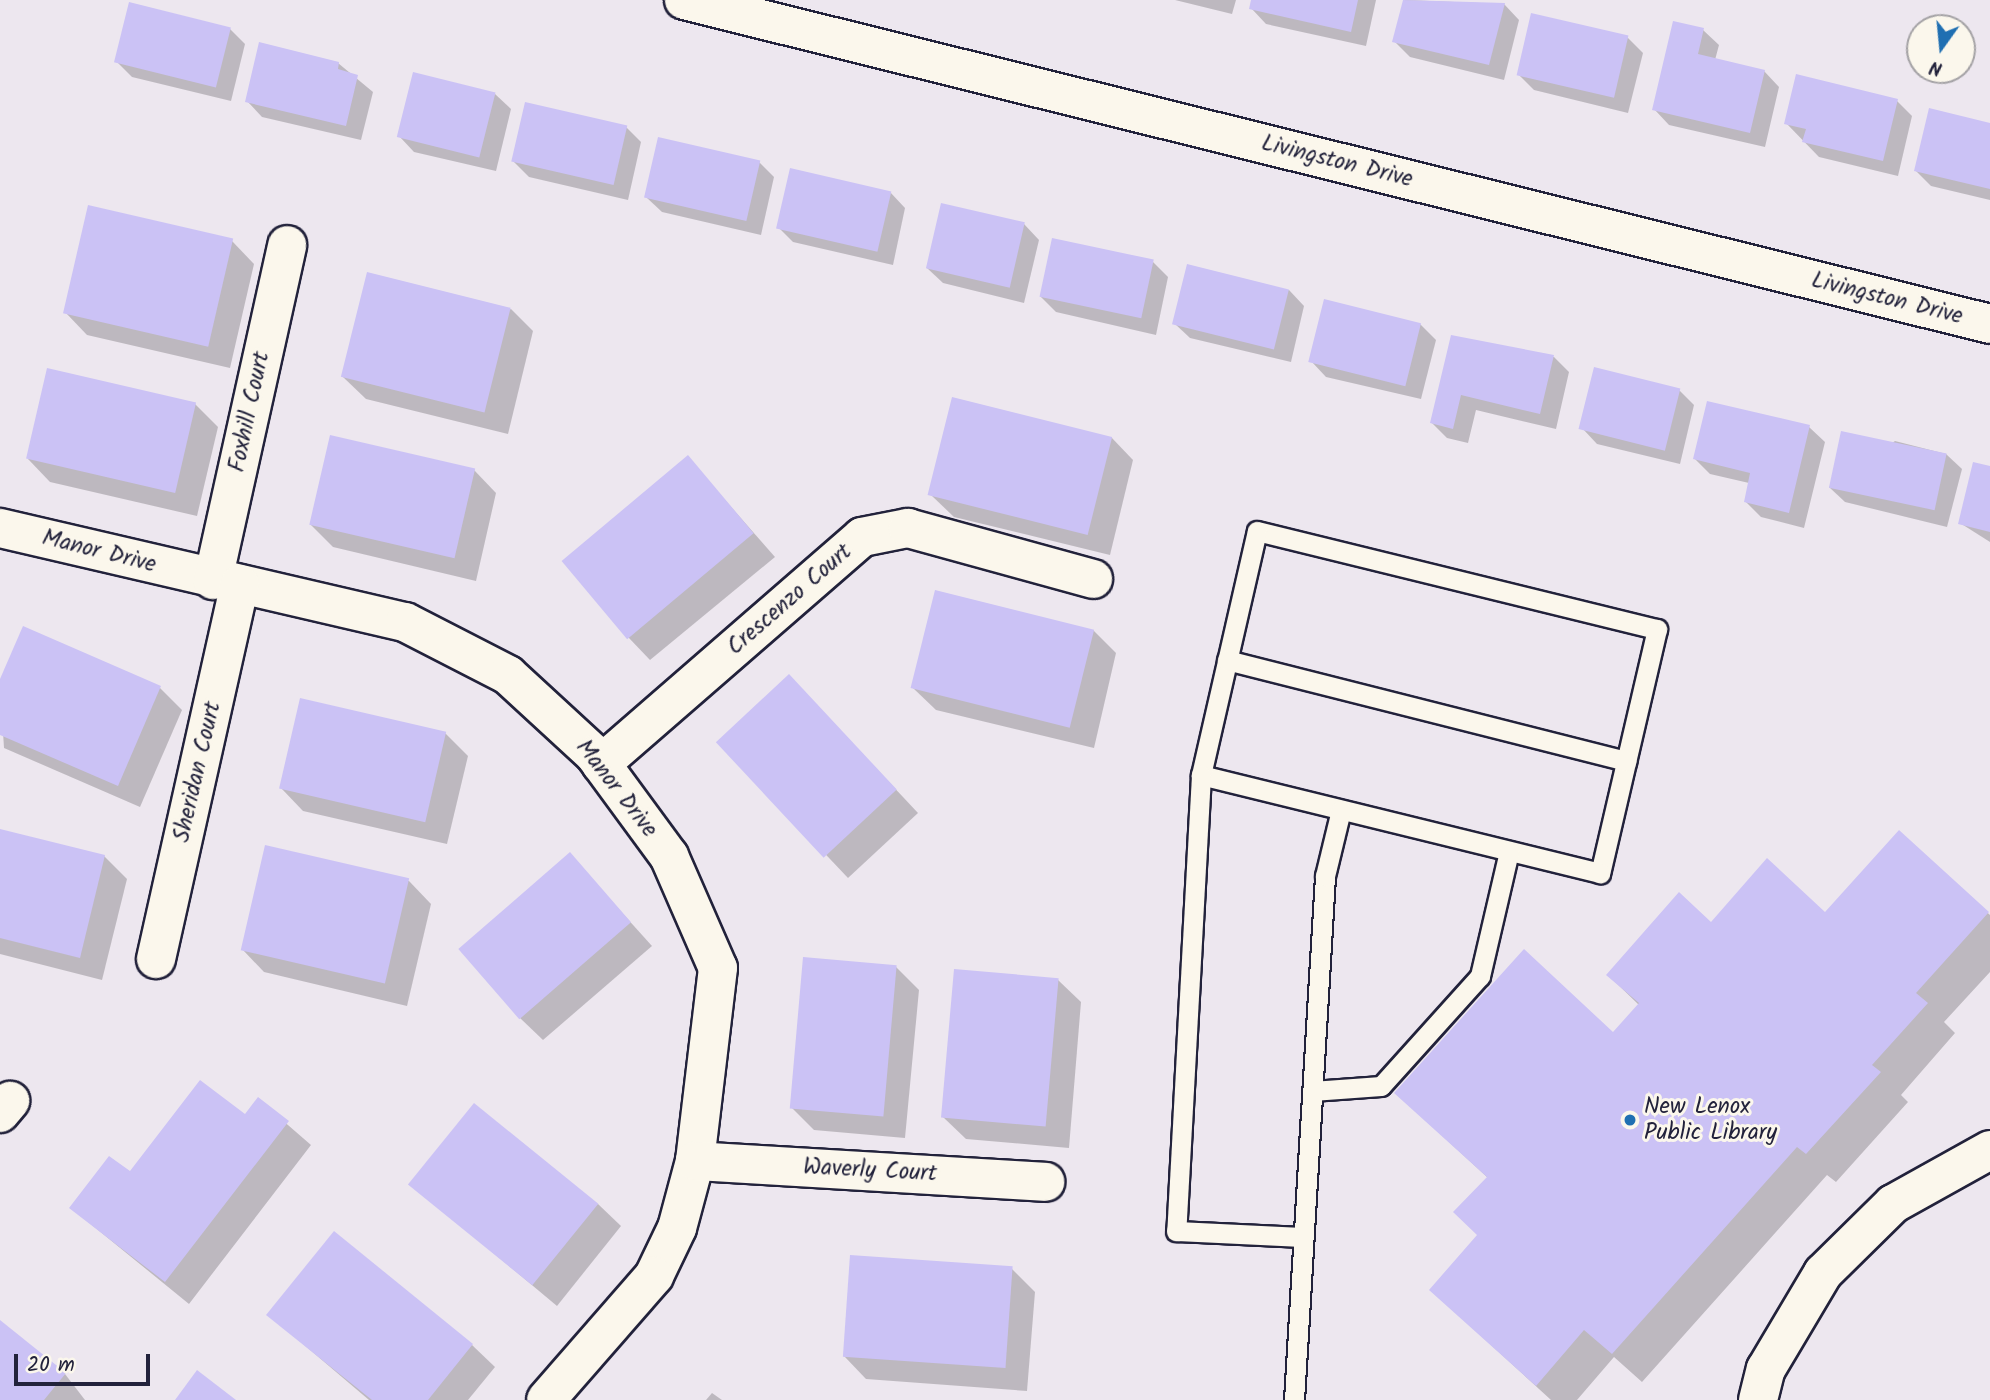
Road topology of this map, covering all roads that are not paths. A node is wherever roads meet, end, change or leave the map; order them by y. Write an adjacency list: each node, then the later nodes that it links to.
1 (684, 0): 3 (street, Livingston Drive)
2 (287, 245): 6 (street, Foxhill Court)
3 (1990, 324)
4 (0, 528): 6 (street, Manor Drive)
5 (1093, 579): 9 (street, Crescenzo Court)
6 (227, 582): 9 (street, Manor Drive); 13 (street, Sheridan Court)
7 (1227, 660): 8 (lane); 8 (lane); 10 (lane)
8 (1626, 761): 12 (lane)
9 (601, 764): 16 (street, Manor Drive)
10 (1201, 775): 11 (lane); 18 (lane)
11 (1341, 810): 12 (lane); 14 (lane)
12 (1509, 851): 14 (lane)
13 (156, 959)
14 (1312, 1091): 18 (lane)
15 (1990, 1150): 21 (street)
16 (695, 1161): 17 (street, Waverly Court); 19 (street, Manor Drive)
17 (1045, 1182)
18 (1303, 1237): 20 (lane)
19 (546, 1400)
20 (1294, 1400)
21 (1758, 1400)

